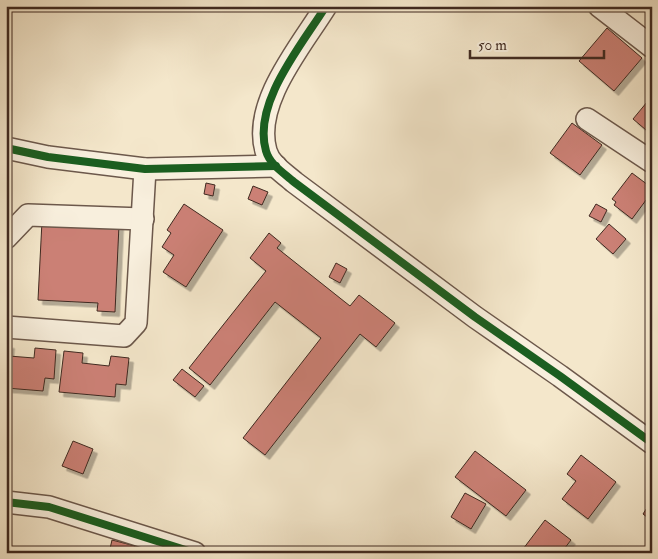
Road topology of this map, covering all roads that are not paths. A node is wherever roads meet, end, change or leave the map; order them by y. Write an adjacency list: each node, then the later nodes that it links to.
1 (326, 6): 7 (street)
2 (599, 6): 3 (street)
3 (652, 47)
4 (588, 119): 6 (street)
5 (6, 148): 8 (street)
6 (652, 162)
7 (276, 166): 8 (street); 12 (street)
8 (145, 169): 9 (street)
9 (143, 219): 10 (street); 11 (street)
10 (6, 238)
11 (6, 327)
12 (652, 443)
13 (6, 502): 14 (street)
14 (195, 553)

